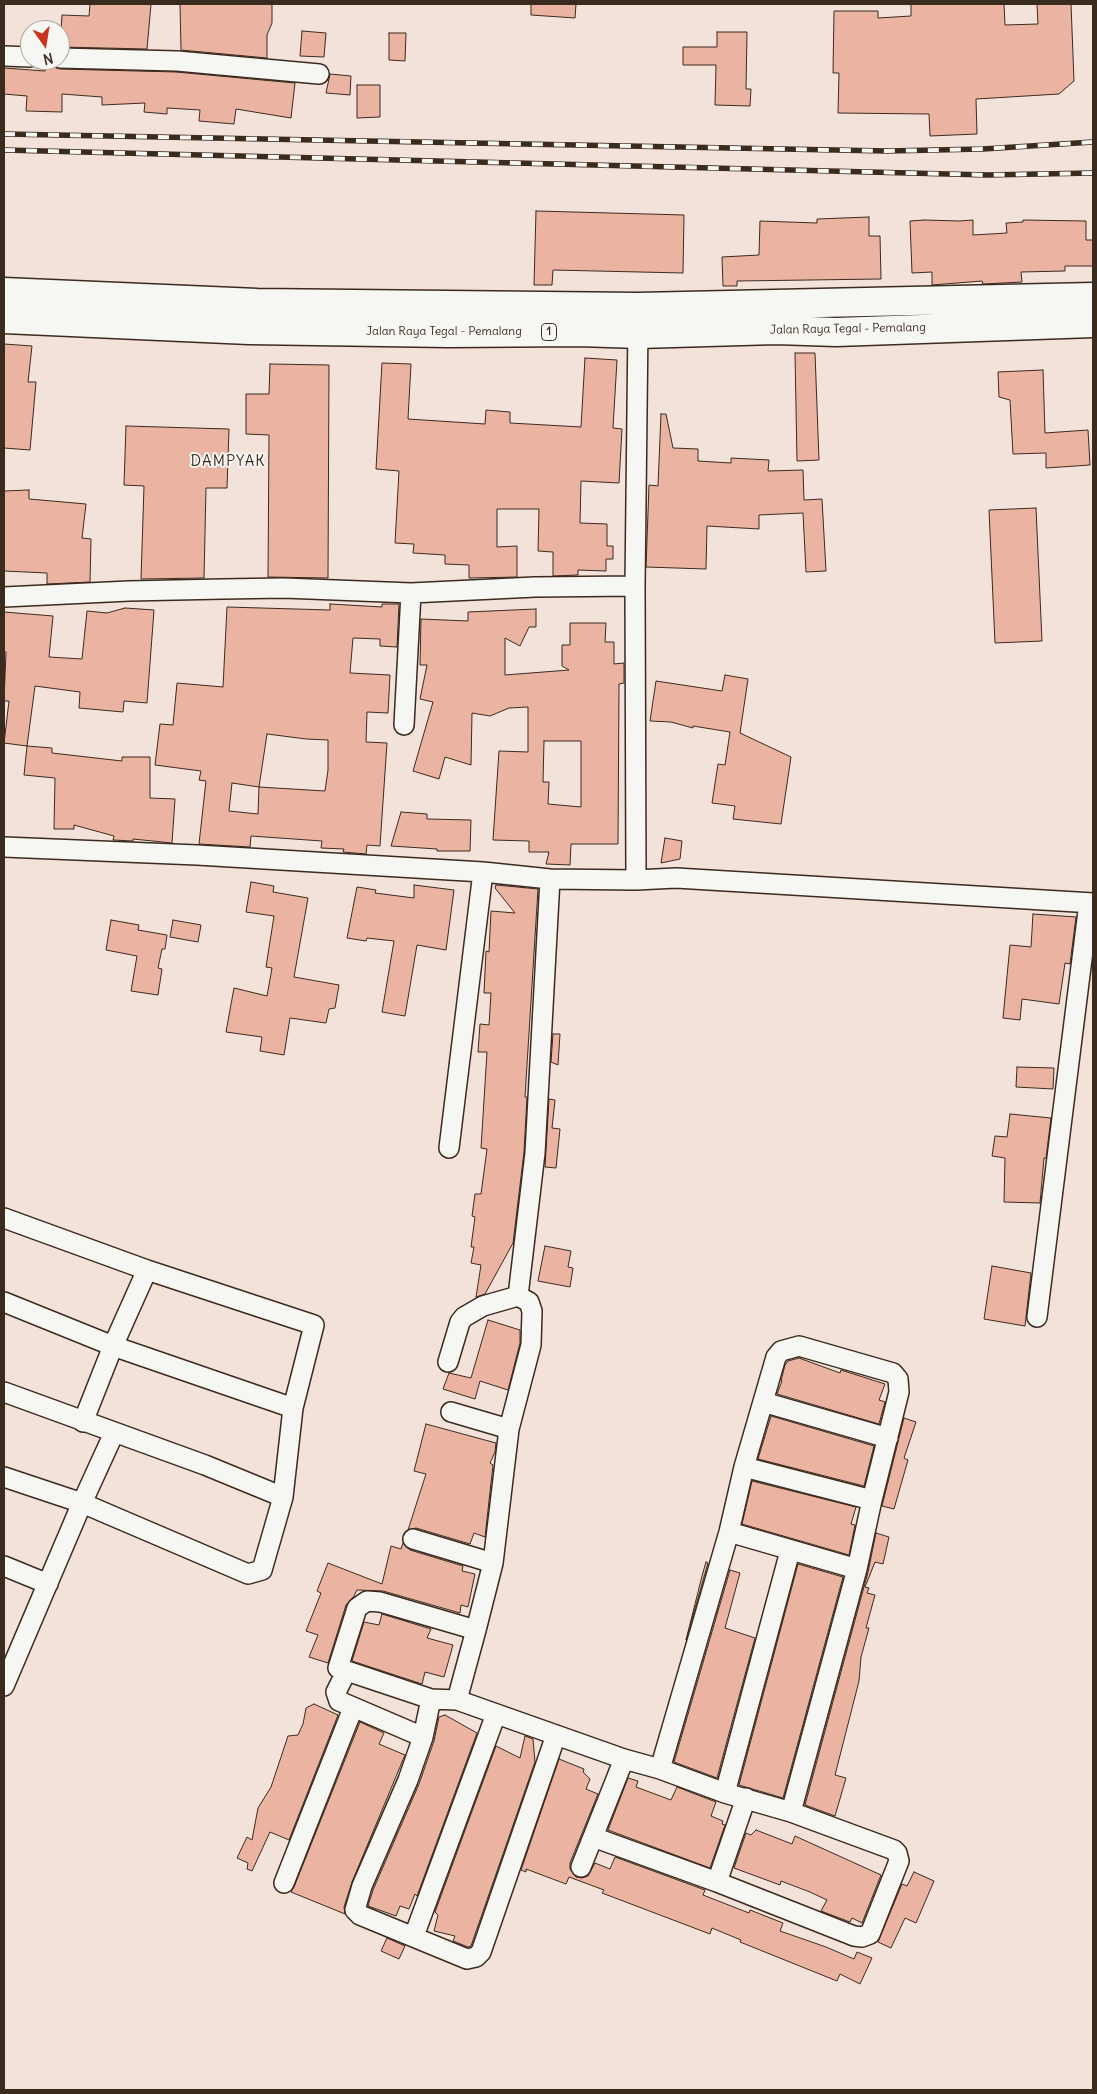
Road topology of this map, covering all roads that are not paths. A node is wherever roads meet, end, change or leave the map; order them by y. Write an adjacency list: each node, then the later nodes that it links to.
1 (4, 56): 2 (street)
2 (20, 56)
3 (70, 58): 4 (street)
4 (319, 74)
5 (4, 292): 6 (highway, 1)
6 (72, 294): 8 (highway, 1); 10 (highway)
7 (1093, 297): 8 (highway, 1)
8 (638, 307): 12 (street)
9 (4, 319): 10 (highway, Jalan Raya Tegal - Pemalang / 1)
10 (71, 322): 12 (highway, Jalan Raya Tegal - Pemalang / 1)
11 (1093, 323): 12 (highway, Jalan Raya Tegal - Pemalang / 1)
12 (639, 334): 13 (street)
13 (635, 586): 14 (street); 20 (street)
14 (411, 593): 15 (street); 16 (street)
15 (4, 597)
16 (404, 725)
17 (4, 847): 18 (street)
18 (483, 872): 19 (street); 22 (street)
19 (550, 880): 20 (street); 25 (street)
20 (636, 880): 21 (street)
21 (1091, 903): 27 (street)
22 (450, 1148)
23 (4, 1218): 24 (street)
24 (147, 1270): 28 (street); 32 (street)
25 (518, 1296): 29 (street); 35 (street)
26 (4, 1302): 28 (street)
27 (1037, 1317)
28 (113, 1346): 32 (street); 34 (street)
29 (448, 1362)
30 (4, 1392): 34 (street)
31 (763, 1402): 37 (street); 37 (street); 38 (street)
32 (294, 1408): 40 (street)
33 (452, 1412): 35 (street)
34 (83, 1422): 36 (street)
35 (509, 1429): 46 (street)
36 (114, 1433): 40 (street); 42 (street)
37 (888, 1438): 41 (street)
38 (744, 1467): 41 (street); 43 (street)
39 (4, 1477): 42 (street)
40 (283, 1497): 42 (street)
41 (872, 1500): 48 (street)
42 (82, 1503): 49 (street)
43 (729, 1532): 45 (street); 61 (street)
44 (413, 1540): 46 (street)
45 (790, 1551): 48 (street); 62 (street)
46 (493, 1563): 50 (street)
47 (4, 1566): 49 (street)
48 (857, 1569): 64 (street)
49 (48, 1584): 51 (street)
50 (476, 1630): 52 (street); 55 (street)
51 (10, 1654): 53 (street)
52 (346, 1672): 54 (street); 56 (street)
53 (4, 1686)
54 (432, 1699): 55 (street); 59 (street)
55 (457, 1700): 57 (street)
56 (352, 1708): 59 (street); 68 (street)
57 (496, 1714): 58 (street); 69 (street)
58 (556, 1735): 60 (street); 69 (street)
59 (423, 1737): 69 (street)
60 (624, 1759): 61 (street); 65 (street)
61 (660, 1769): 62 (street)
62 (725, 1793): 63 (street)
63 (746, 1798): 64 (street); 67 (street)
64 (791, 1812): 67 (street)
65 (593, 1837): 66 (street); 67 (street)
66 (581, 1867)
67 (717, 1882)
68 (284, 1883)
69 (414, 1936)

